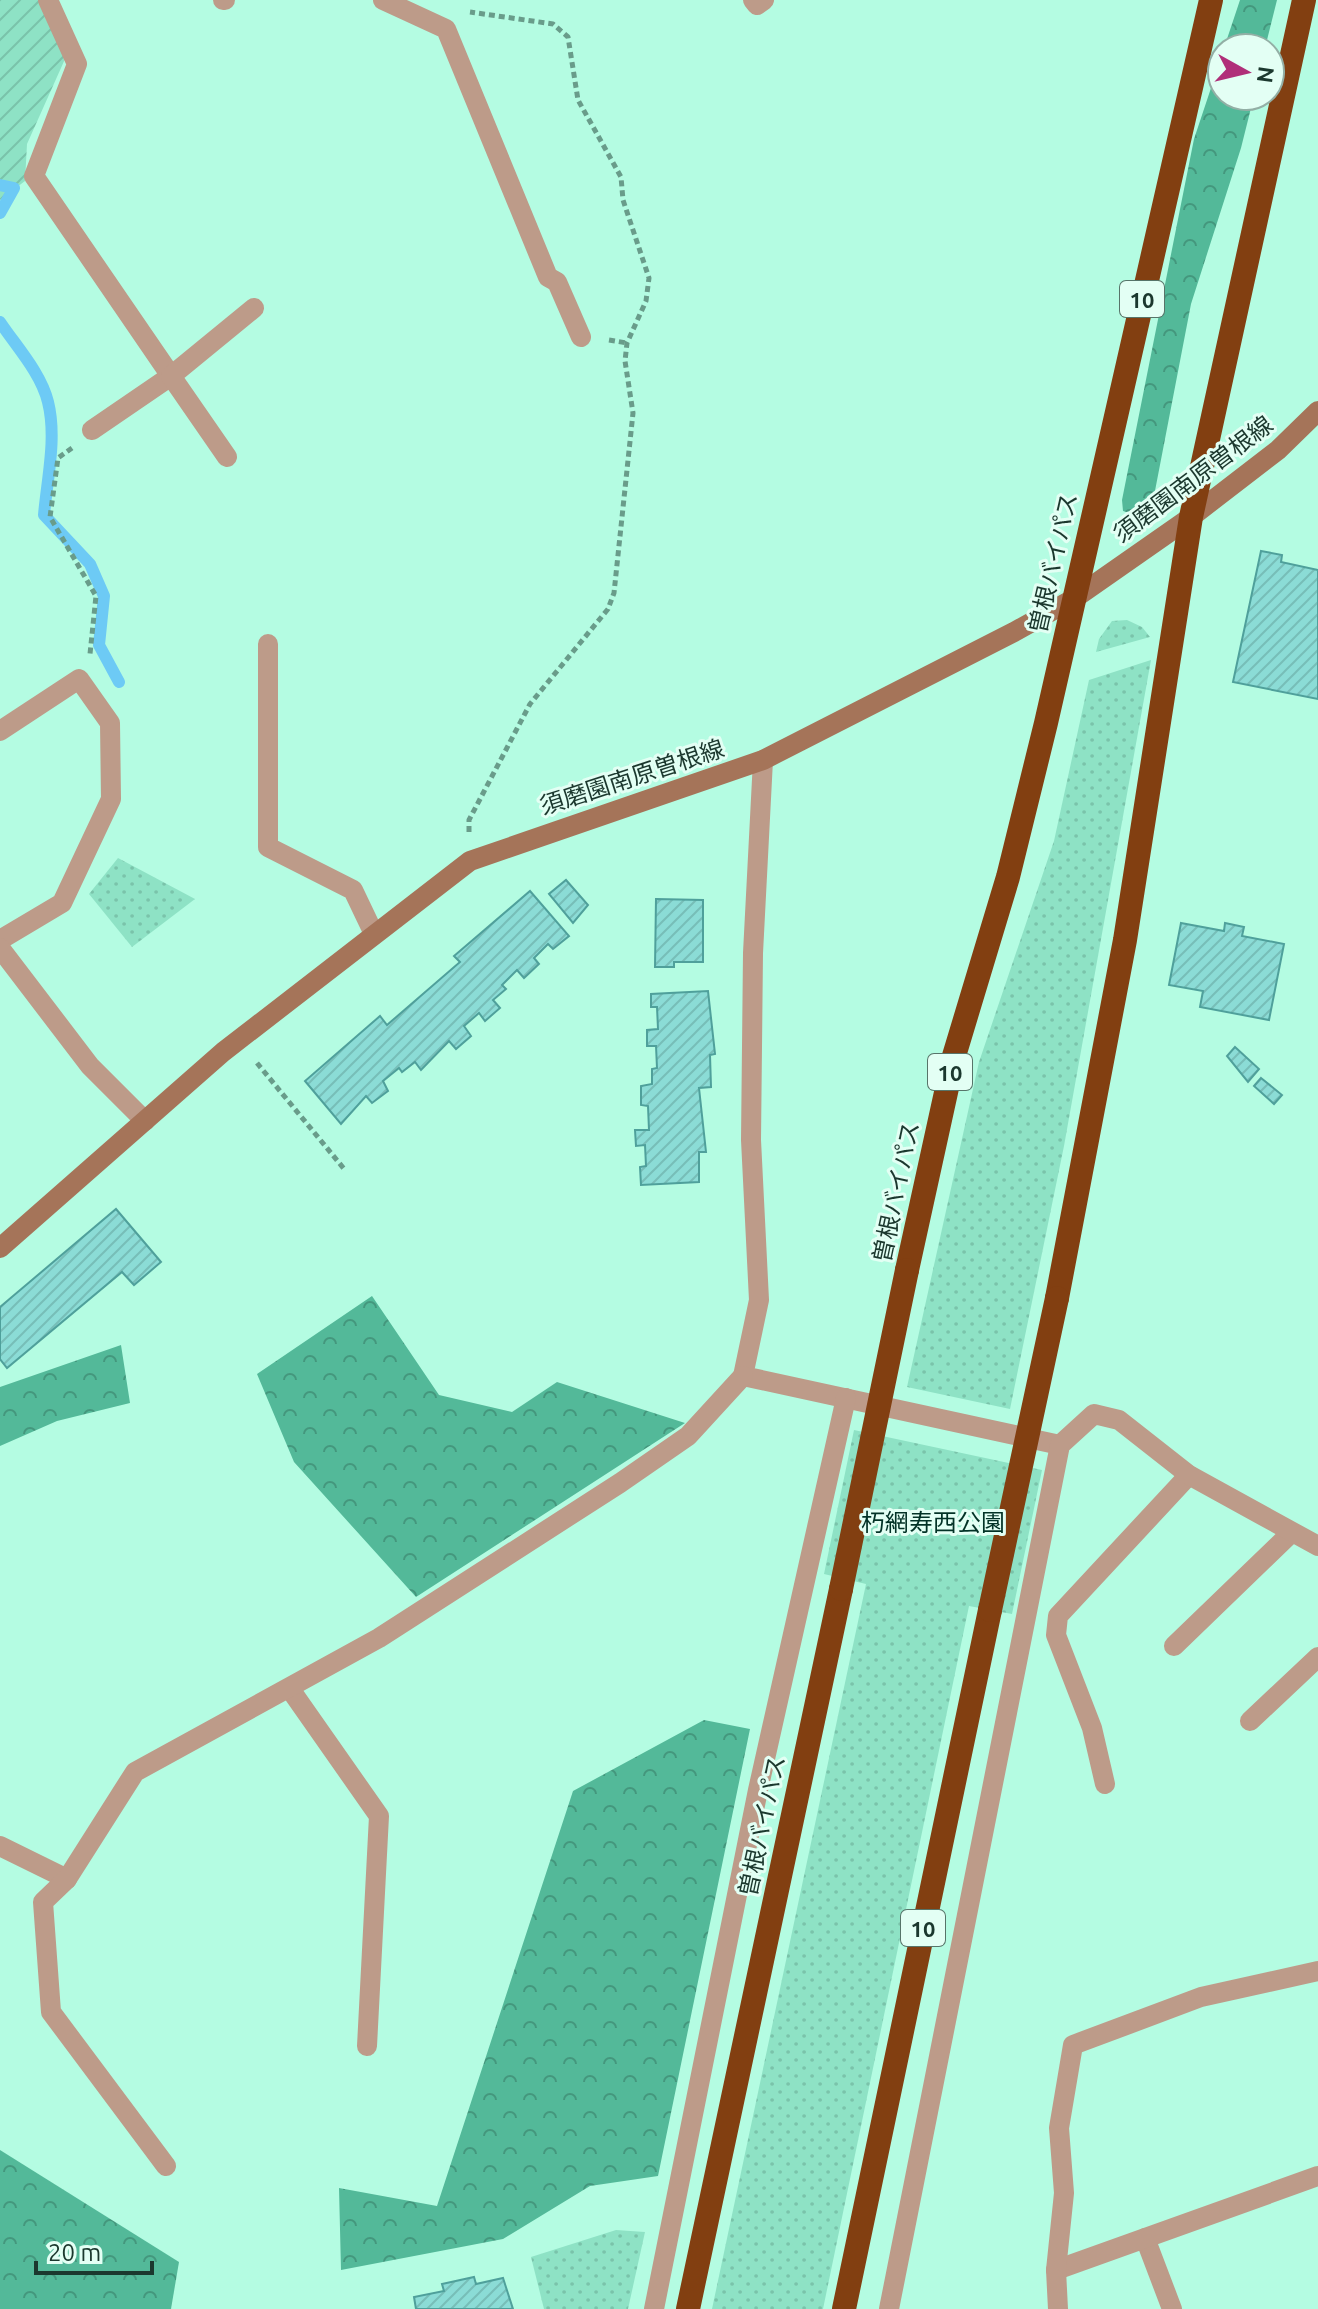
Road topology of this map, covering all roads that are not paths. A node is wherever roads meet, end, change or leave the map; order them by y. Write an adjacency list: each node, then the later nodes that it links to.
1 (48, 0): 9 (street)
2 (383, 0): 8 (street)
3 (753, 0): 4 (street)
4 (764, 0)
5 (1211, 0): 14 (highway, 曽根バイパス / 10)
6 (1304, 0): 13 (highway, 10)
7 (254, 308): 9 (street)
8 (581, 337)
9 (171, 376): 11 (street); 12 (street)
10 (1318, 411): 13 (main road, 須磨園南原曽根線)
11 (92, 430)
12 (227, 457)
13 (1191, 517): 14 (main road, 須磨園南原曽根線); 46 (highway, 10, bridge)
14 (1075, 598): 17 (main road, 須磨園南原曽根線); 45 (highway, 曽根バイパス / 10, bridge)
15 (268, 644): 18 (street)
16 (0, 731): 19 (street)
17 (763, 760): 18 (main road, 須磨園南原曽根線); 23 (street)
18 (374, 934): 21 (main road, 須磨園南原曽根線)
19 (0, 940)
20 (0, 948): 21 (street)
21 (145, 1121): 22 (main road, 須磨園南原曽根線)
22 (0, 1248)
23 (743, 1376): 24 (street); 33 (street)
24 (846, 1398): 25 (street); 44 (street)
25 (1060, 1445): 26 (street); 29 (street)
26 (1189, 1475): 27 (street); 30 (street)
27 (1291, 1533): 28 (street); 31 (street)
28 (1318, 1546)
29 (1025, 1611): 30 (street); 47 (street)
30 (1058, 1616): 35 (street)
31 (1174, 1646)
32 (1318, 1657): 34 (street)
33 (290, 1689): 37 (street); 39 (street)
34 (1250, 1721)
35 (1105, 1784)
36 (0, 1846): 37 (street)
37 (67, 1879): 40 (street)
38 (1318, 1971): 43 (street)
39 (367, 2046)
40 (166, 2166)
41 (1318, 2176): 42 (street)
42 (1145, 2238): 43 (street); 49 (street)
43 (1056, 2270): 48 (street)
44 (654, 2309)
45 (688, 2309)
46 (844, 2309)
47 (889, 2309)
48 (1058, 2309)
49 (1172, 2309)

